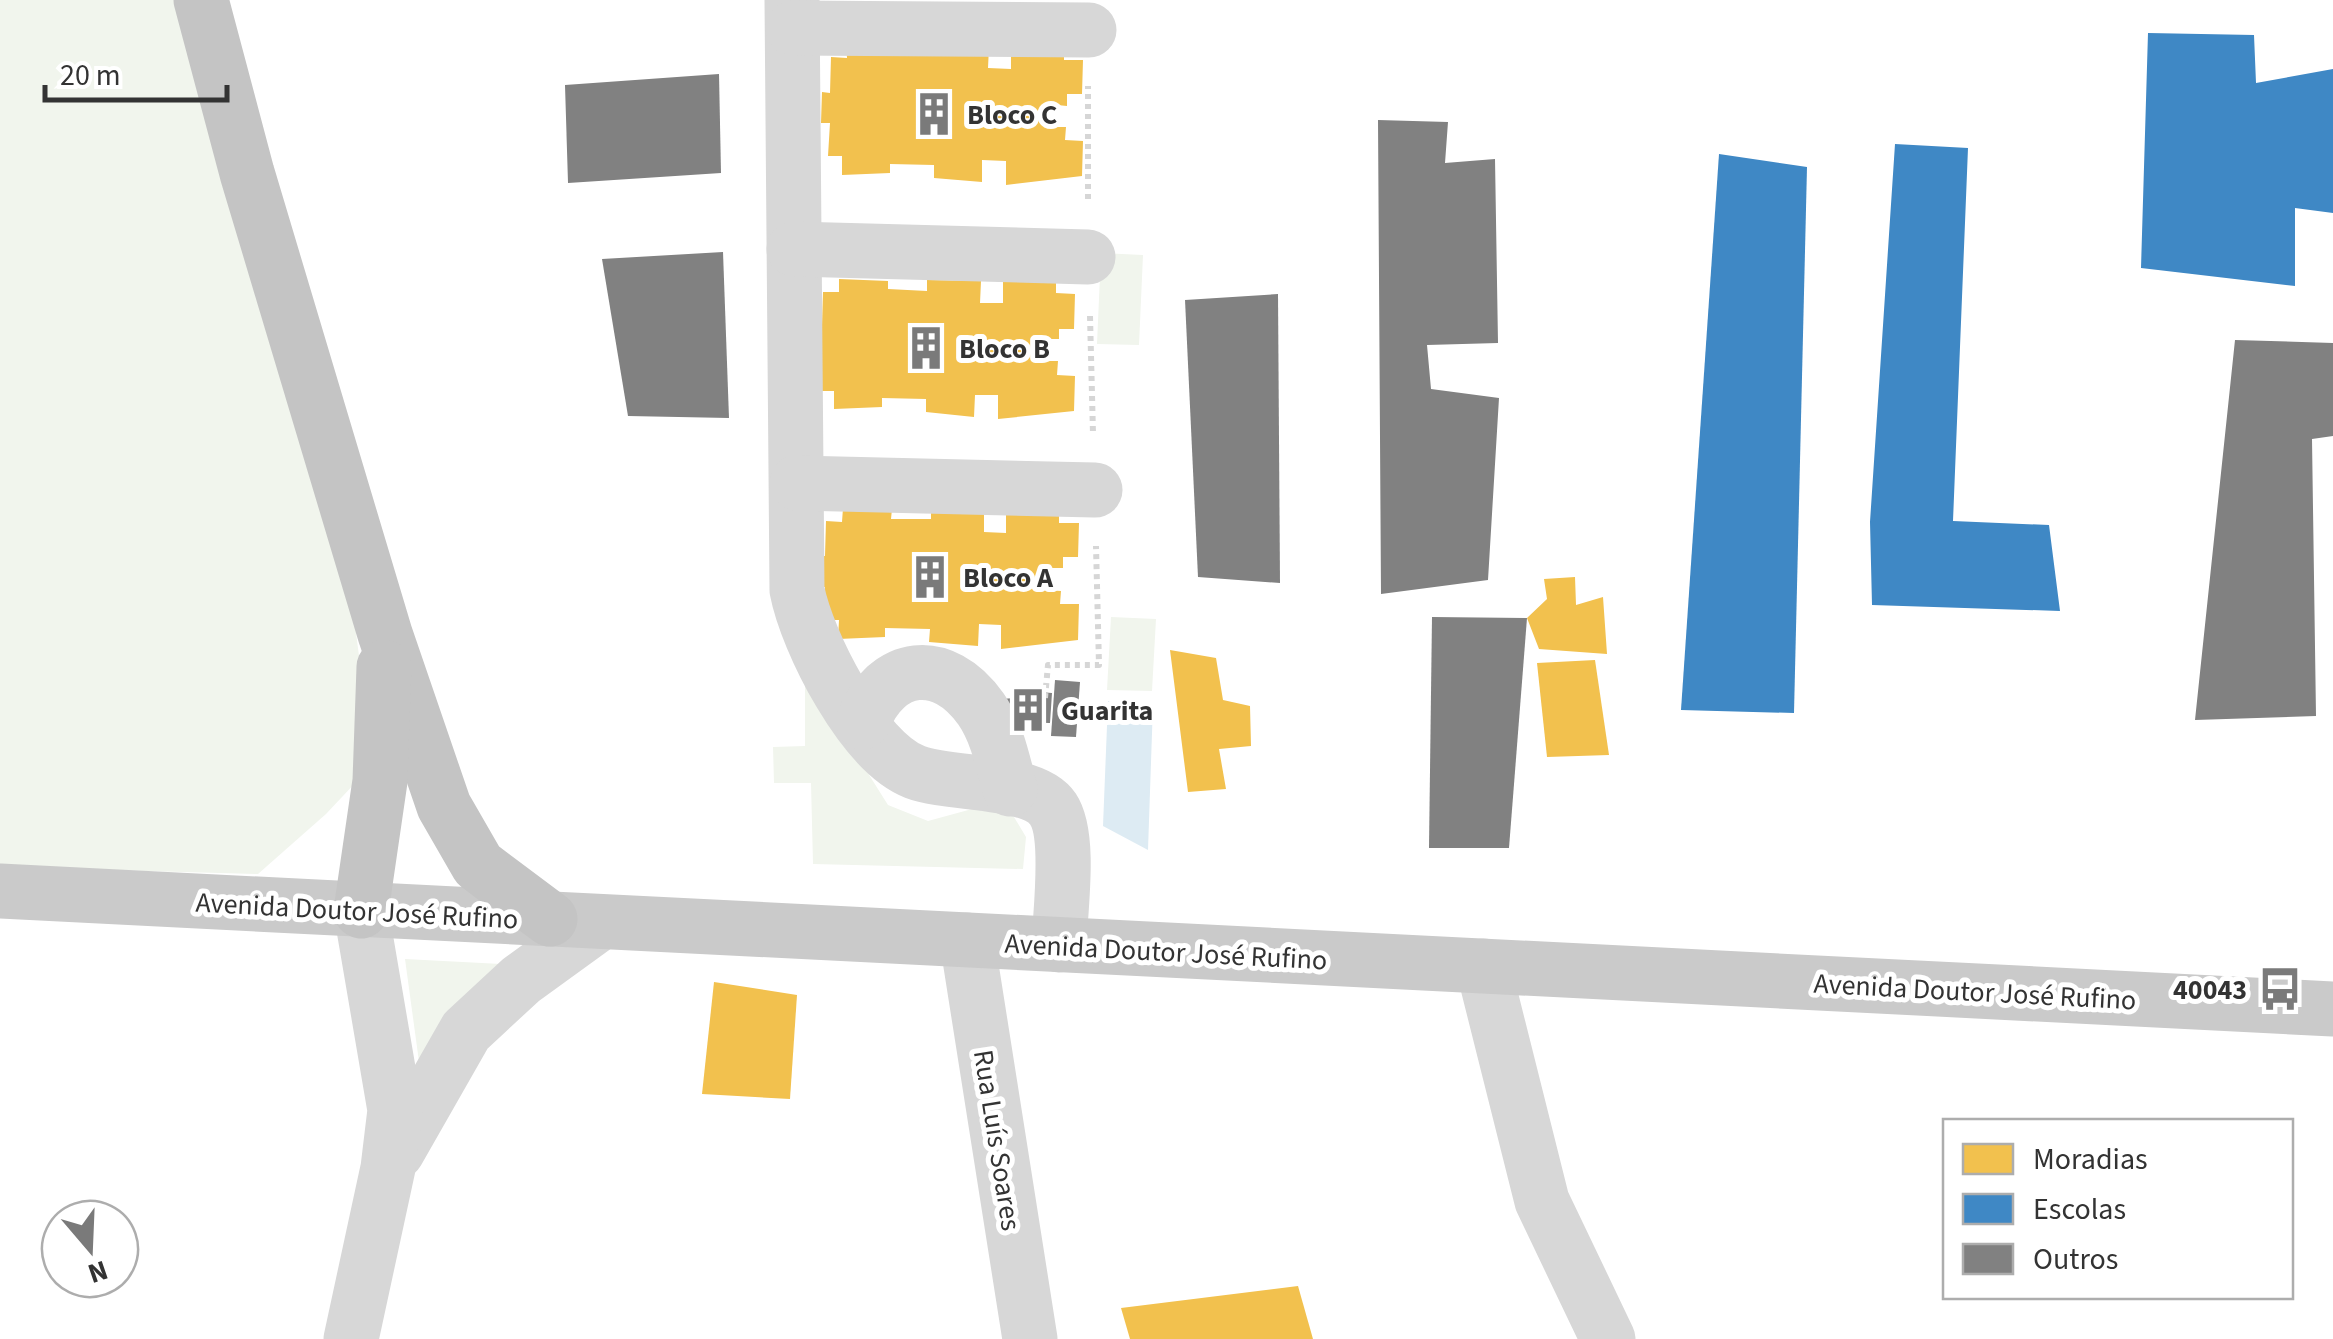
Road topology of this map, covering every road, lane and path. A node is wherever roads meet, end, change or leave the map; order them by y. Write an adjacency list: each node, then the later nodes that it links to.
1 (201, 0): 8 (highway)
2 (792, 14): 3 (street); 4 (street)
3 (1088, 30): 5 (path)
4 (794, 249): 5 (street); 6 (street)
5 (1088, 257): 7 (path)
6 (797, 483): 7 (street); 9 (street)
7 (1094, 490): 10 (path)
8 (385, 634): 12 (highway); 13 (highway)
9 (863, 722): 10 (street); 10 (street)
10 (1024, 792): 15 (street)
11 (9, 891): 12 (main road, Avenida Doutor José Rufino)
12 (360, 910): 13 (main road, Avenida Doutor José Rufino); 18 (street)
13 (576, 920): 14 (main road, Avenida Doutor José Rufino); 18 (street)
14 (967, 940): 15 (main road, Avenida Doutor José Rufino); 20 (street, Rua Luís Soares)
15 (1059, 945): 16 (main road, Avenida Doutor José Rufino)
16 (1482, 966): 17 (main road, Avenida Doutor José Rufino); 21 (street)
17 (2333, 1009)
18 (388, 1168): 19 (street)
19 (350, 1339)
20 (1030, 1339)
21 (1608, 1339)

